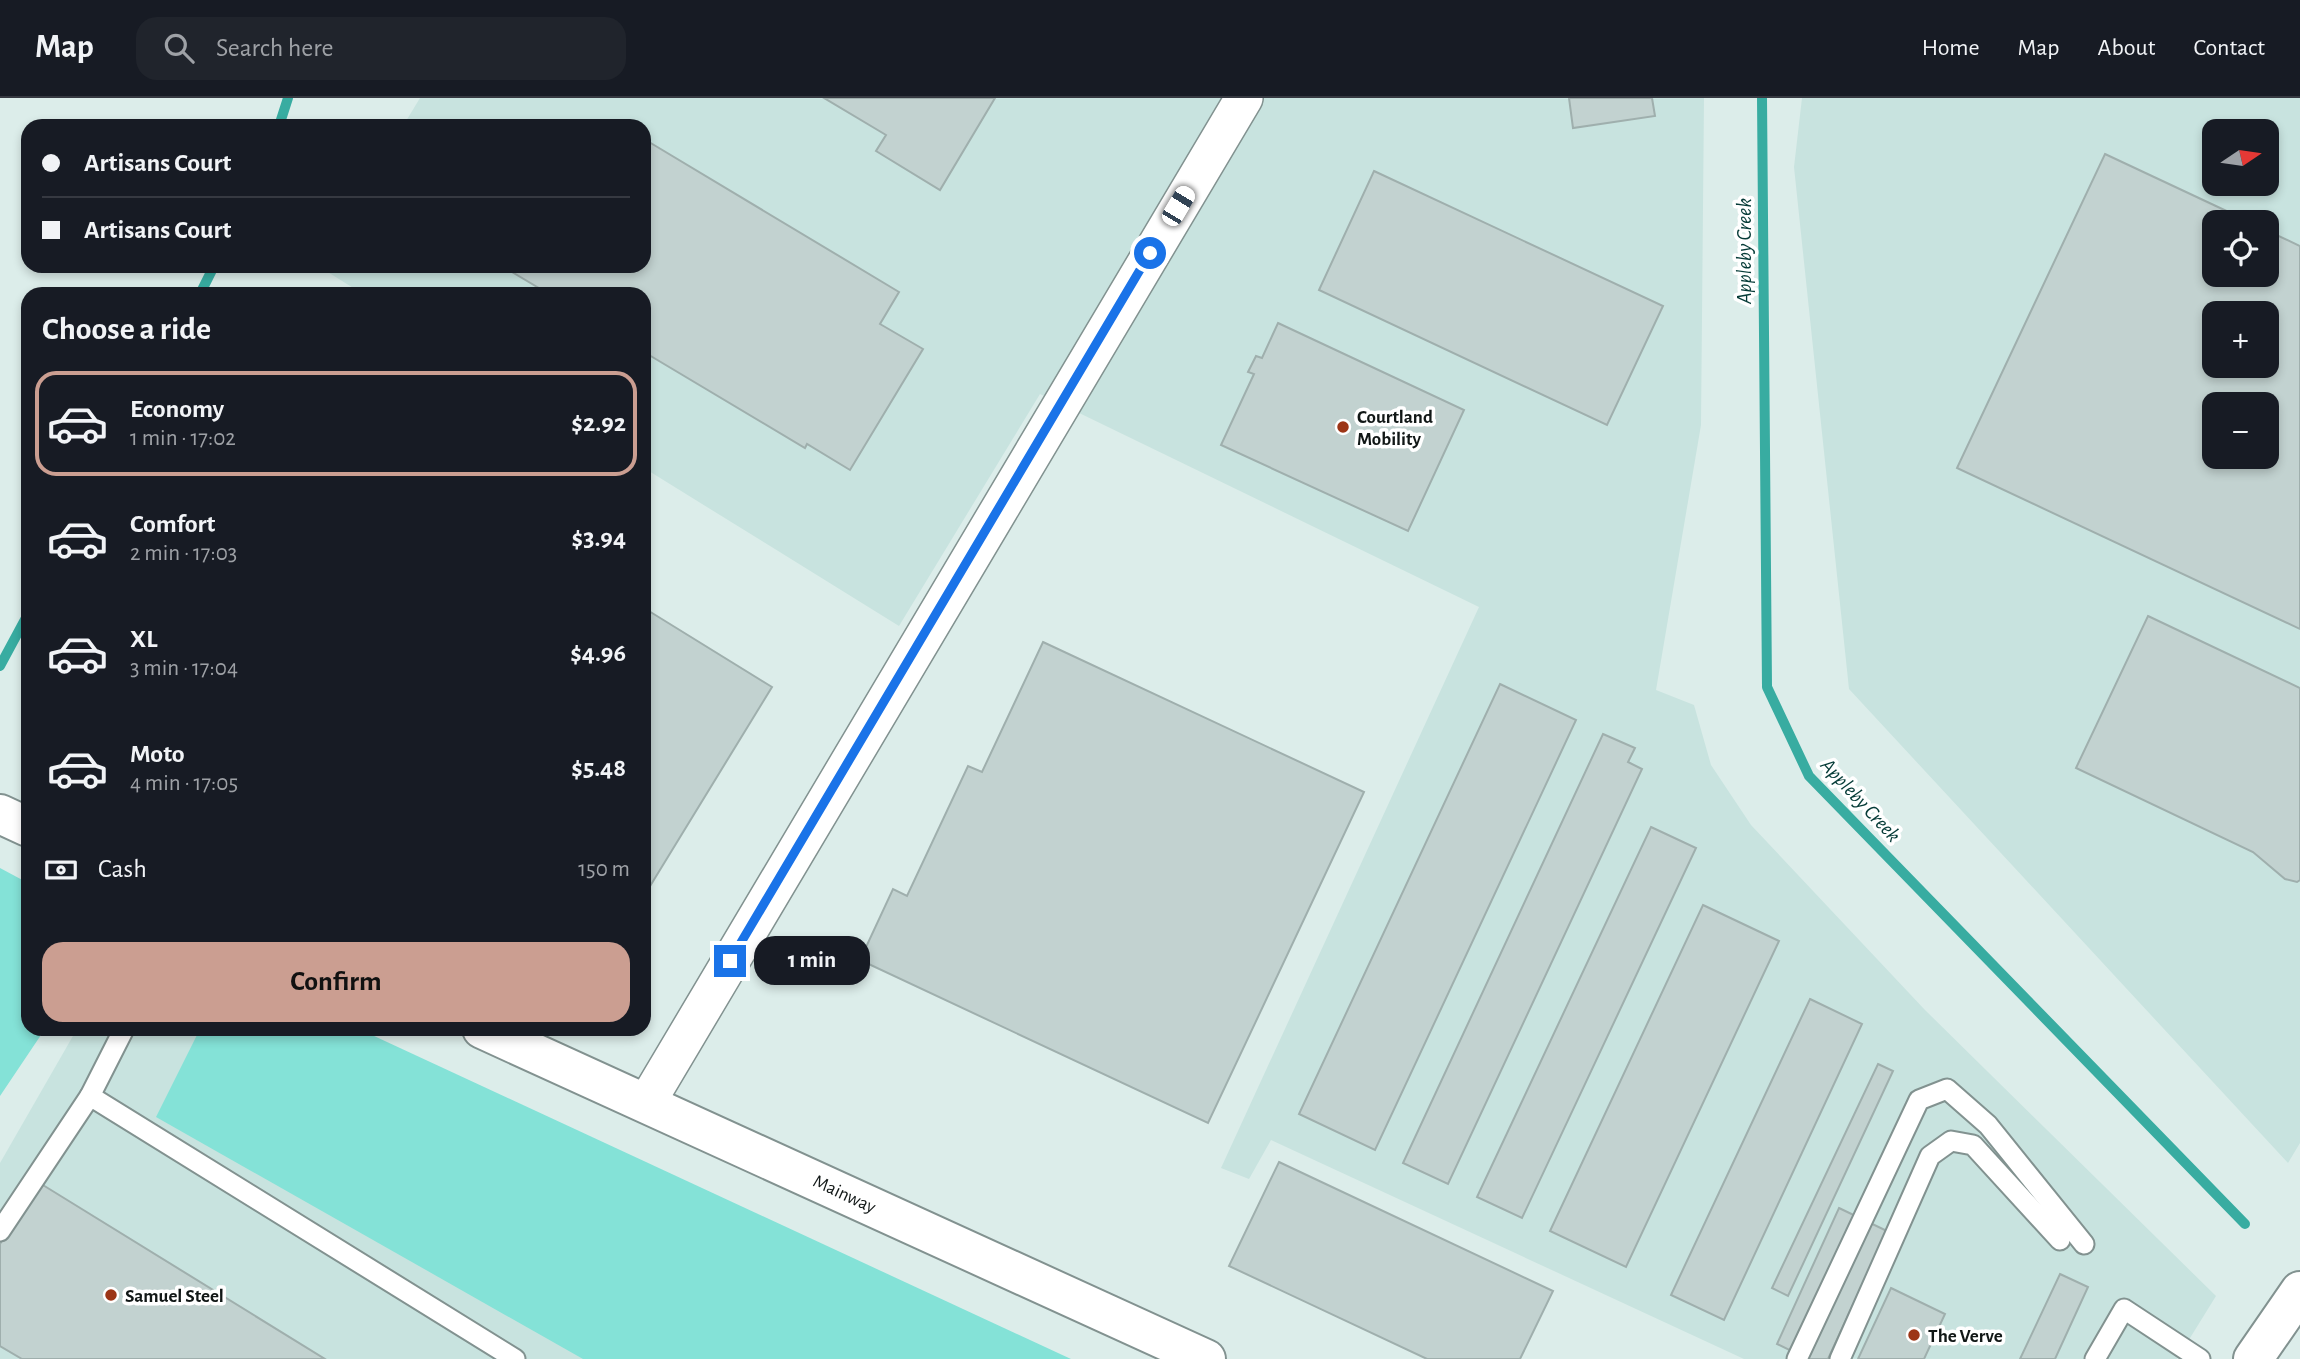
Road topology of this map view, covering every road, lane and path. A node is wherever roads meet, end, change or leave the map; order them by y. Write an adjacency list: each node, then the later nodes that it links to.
1 (1244, 98): 7 (street)
2 (0, 814): 3 (street)
3 (21, 824)
4 (120, 1036): 6 (lane)
5 (498, 1036): 7 (street, Mainway)
6 (90, 1096): 8 (lane); 12 (lane)
7 (647, 1102): 13 (street, Mainway)
8 (0, 1231)
9 (2060, 1240): 15 (lane)
10 (2084, 1244): 14 (lane)
11 (2300, 1291): 18 (street)
12 (515, 1359)
13 (1206, 1359)
14 (1797, 1359)
15 (1840, 1359)
16 (2095, 1359): 17 (lane)
17 (2200, 1359)
18 (2253, 1359)

